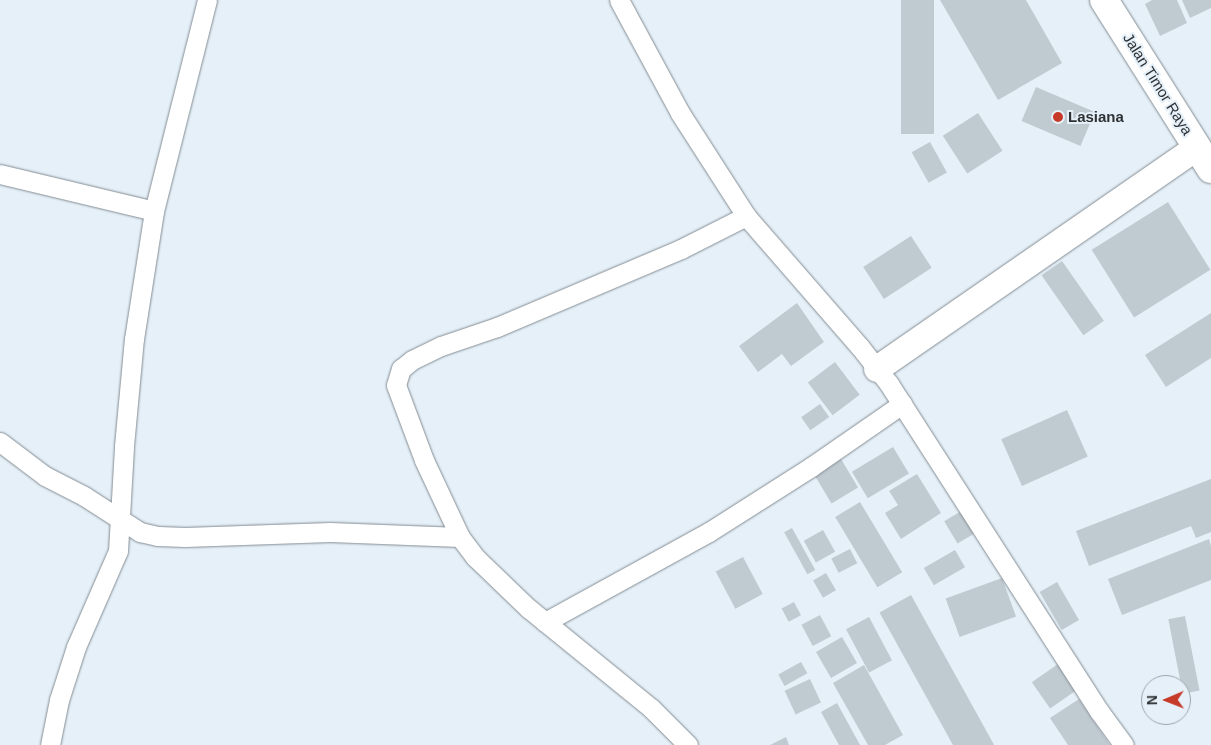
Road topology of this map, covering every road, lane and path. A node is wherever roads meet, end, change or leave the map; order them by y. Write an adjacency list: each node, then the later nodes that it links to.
1 (207, 0): 6 (street)
2 (620, 0): 7 (street)
3 (1104, 0): 4 (highway, Jalan Timor Raya)
4 (1204, 158): 8 (street)
5 (0, 174): 6 (street)
6 (154, 210): 11 (street)
7 (746, 216): 8 (street); 12 (street)
8 (878, 369): 9 (street)
9 (902, 404): 13 (street); 16 (street)
10 (0, 442): 11 (street)
11 (121, 521): 12 (street); 14 (street)
12 (460, 537): 13 (street)
13 (546, 622): 15 (street)
14 (50, 745)
15 (688, 745)
16 (1124, 745)

